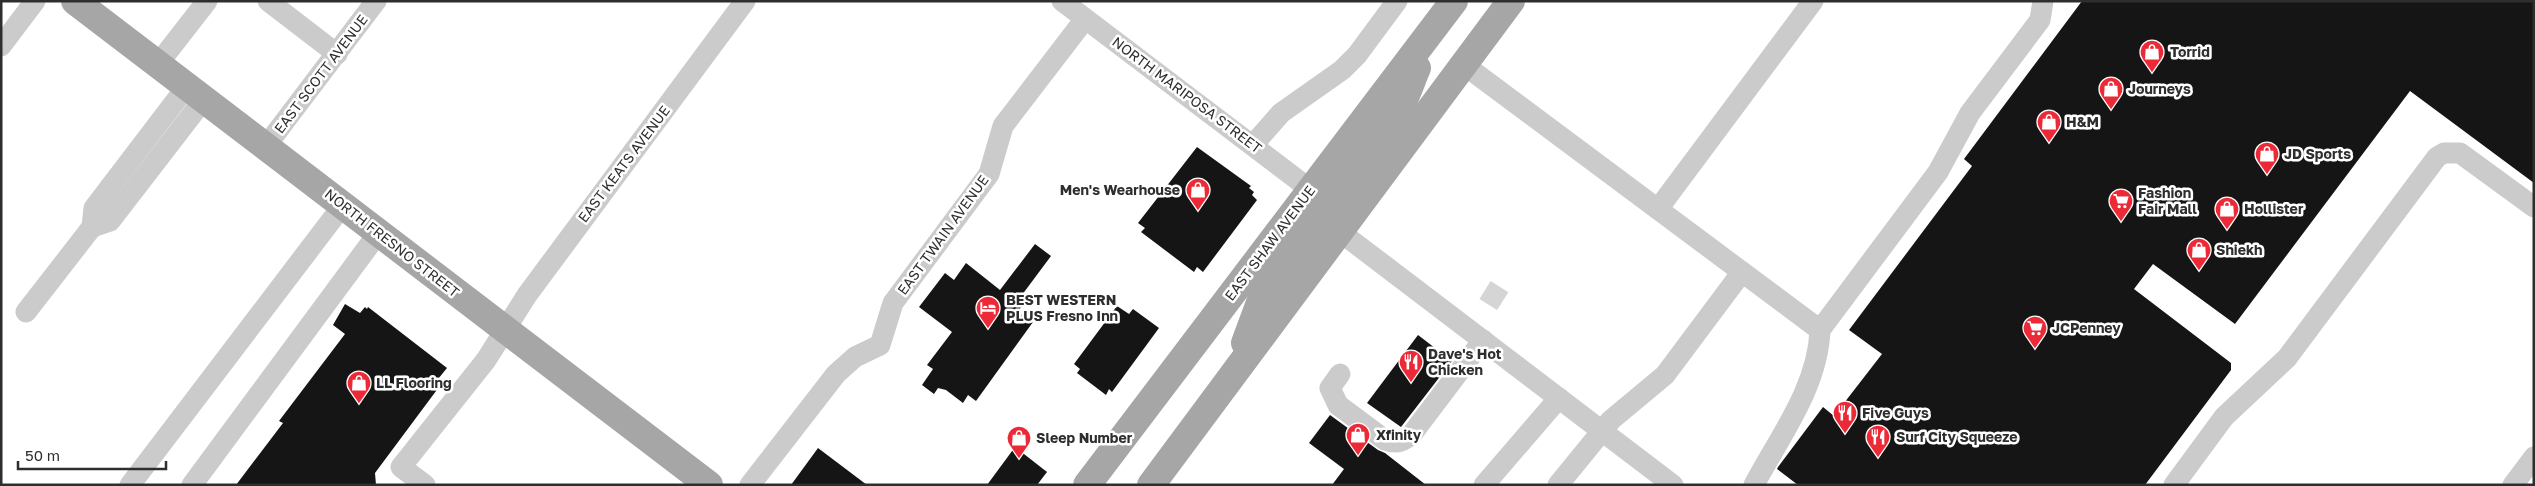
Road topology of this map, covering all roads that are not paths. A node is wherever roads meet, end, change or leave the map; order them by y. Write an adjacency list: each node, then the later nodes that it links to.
1 (35, 1): 15 (street)
2 (75, 1): 17 (main road, NORTH FRESNO STREET)
3 (207, 1): 17 (street)
4 (268, 1): 16 (street)
5 (376, 1): 16 (street, EAST SCOTT AVENUE)
6 (745, 1): 30 (street, EAST KEATS AVENUE)
7 (1062, 1): 13 (street, NORTH MARIPOSA STREET)
8 (1397, 1): 21 (street)
9 (1454, 1): 14 (main road, EAST SHAW AVENUE)
10 (1510, 1): 18 (main road)
11 (1813, 1): 25 (street)
12 (2043, 1): 31 (street)
13 (1085, 18): 21 (street, NORTH MARIPOSA STREET); 42 (street, EAST TWAIN AVENUE)
14 (1437, 23): 22 (main road, EAST SHAW AVENUE); 26 (main road)
15 (1, 46)
16 (337, 54): 20 (street, EAST SCOTT AVENUE)
17 (158, 64): 19 (main road, NORTH FRESNO STREET)
18 (1463, 64): 25 (street); 26 (main road)
19 (196, 92): 20 (main road, NORTH FRESNO STREET); 29 (street)
20 (266, 146): 23 (main road, NORTH FRESNO STREET)
21 (1253, 146): 22 (street, NORTH MARIPOSA STREET)
22 (1311, 190): 33 (main road); 43 (main road, EAST SHAW AVENUE)
23 (343, 205): 27 (main road, NORTH FRESNO STREET); 38 (street)
24 (2534, 207): 49 (street)
25 (1658, 209): 28 (street)
26 (1339, 231): 32 (street); 33 (main road)
27 (380, 232): 30 (main road, NORTH FRESNO STREET); 39 (street)
28 (1742, 272): 31 (street); 36 (street)
29 (26, 312)
30 (506, 330): 40 (street, EAST KEATS AVENUE); 41 (main road, NORTH FRESNO STREET)
31 (1820, 330): 48 (street)
32 (1484, 340): 34 (street); 35 (street)
33 (1234, 373): 44 (main road)
34 (1340, 374)
35 (1558, 398): 36 (street); 45 (street)
36 (1602, 431): 46 (street); 47 (street)
37 (2534, 456): 50 (street)
38 (130, 485)
39 (192, 485)
40 (425, 485)
41 (710, 485)
42 (750, 485)
43 (1086, 485)
44 (1151, 485)
45 (1484, 485)
46 (1558, 485)
47 (1673, 485)
48 (1754, 485)
49 (2174, 485)
50 (2513, 485)

